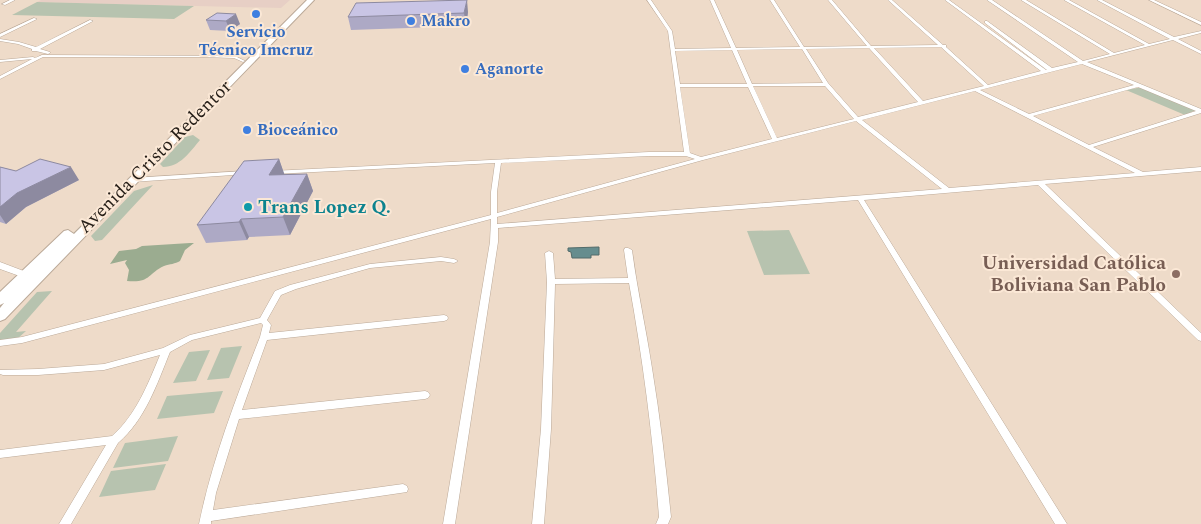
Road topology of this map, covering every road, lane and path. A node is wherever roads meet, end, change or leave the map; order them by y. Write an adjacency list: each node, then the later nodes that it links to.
1 (13, 0): 16 (street)
2 (305, 0): 30 (highway, Avenida Cristo Redentor)
3 (311, 0): 64 (highway, Avenida Cristo Redentor)
4 (649, 0): 31 (street)
5 (712, 0): 27 (street)
6 (772, 0): 28 (street)
7 (830, 0): 26 (street)
8 (890, 0): 25 (street)
9 (947, 0): 43 (street)
10 (956, 0): 42 (street)
11 (988, 0): 41 (street)
12 (1023, 0): 34 (street)
13 (1066, 0): 24 (street)
14 (1100, 0): 22 (street)
15 (1151, 0): 19 (street)
16 (4, 4)
17 (36, 19): 21 (street)
18 (91, 20): 29 (street)
19 (1201, 24)
20 (1201, 32): 22 (street)
21 (0, 36)
22 (1173, 39): 24 (street); 33 (street)
23 (0, 40): 29 (street)
24 (1148, 45): 34 (street)
25 (944, 46): 26 (street); 49 (street)
26 (870, 47): 28 (street); 51 (street)
27 (734, 48): 28 (street); 31 (street); 46 (street)
28 (802, 48): 45 (street)
29 (34, 50): 35 (street)
30 (255, 50): 38 (street); 40 (highway, Avenida Cristo Redentor)
31 (673, 50): 48 (street)
32 (78, 53): 35 (street); 36 (street); 37 (street)
33 (1201, 53)
34 (1113, 54): 41 (street)
35 (44, 55): 37 (street); 39 (street); 44 (street)
36 (114, 55): 37 (street); 38 (street)
37 (73, 56)
38 (202, 56): 40 (street)
39 (0, 61)
40 (243, 61): 73 (highway, Avenida Cristo Redentor)
41 (1082, 62): 42 (street); 47 (street)
42 (1051, 70): 43 (street)
43 (1044, 72): 49 (street)
44 (0, 78)
45 (826, 84): 46 (street); 54 (street)
46 (749, 85): 48 (street); 55 (street)
47 (1139, 85): 52 (street); 53 (street)
48 (678, 86): 57 (street)
49 (987, 86): 50 (street)
50 (975, 89): 51 (street); 53 (street)
51 (922, 103): 54 (street)
52 (1201, 111): 56 (street)
53 (1029, 116): 56 (street)
54 (857, 119): 55 (street); 66 (street)
55 (775, 140): 58 (street)
56 (1090, 146): 63 (street)
57 (687, 154): 58 (street); 59 (street)
58 (701, 159): 68 (street)
59 (498, 161): 61 (street); 68 (street)
60 (1201, 168): 63 (street)
61 (265, 172)
62 (255, 173): 64 (street)
63 (1142, 174): 65 (street)
64 (132, 180): 77 (highway, Avenida Cristo Redentor)
65 (1040, 183): 66 (street); 81 (street)
66 (947, 190): 67 (street)
67 (860, 198): 68 (street); 95 (street)
68 (494, 221): 82 (street); 92 (street)
69 (628, 250): 74 (street)
70 (549, 253): 75 (street)
71 (454, 261): 79 (street)
72 (0, 265): 73 (street)
73 (25, 275): 76 (highway, Avenida Cristo Redentor)
74 (632, 280): 75 (street); 94 (street)
75 (550, 282): 93 (street)
76 (0, 300)
77 (0, 316)
78 (444, 318): 80 (street)
79 (264, 320): 80 (street); 83 (street)
80 (264, 337): 86 (street)
81 (1201, 338)
82 (0, 343)
83 (166, 350): 84 (street); 87 (street)
84 (3, 372)
85 (425, 395): 86 (street)
86 (235, 415): 90 (street)
87 (114, 440): 88 (street); 91 (street)
88 (0, 454)
89 (403, 490): 90 (street)
90 (207, 520)
91 (65, 524)
92 (449, 524)
93 (538, 524)
94 (662, 524)
95 (1061, 524)

